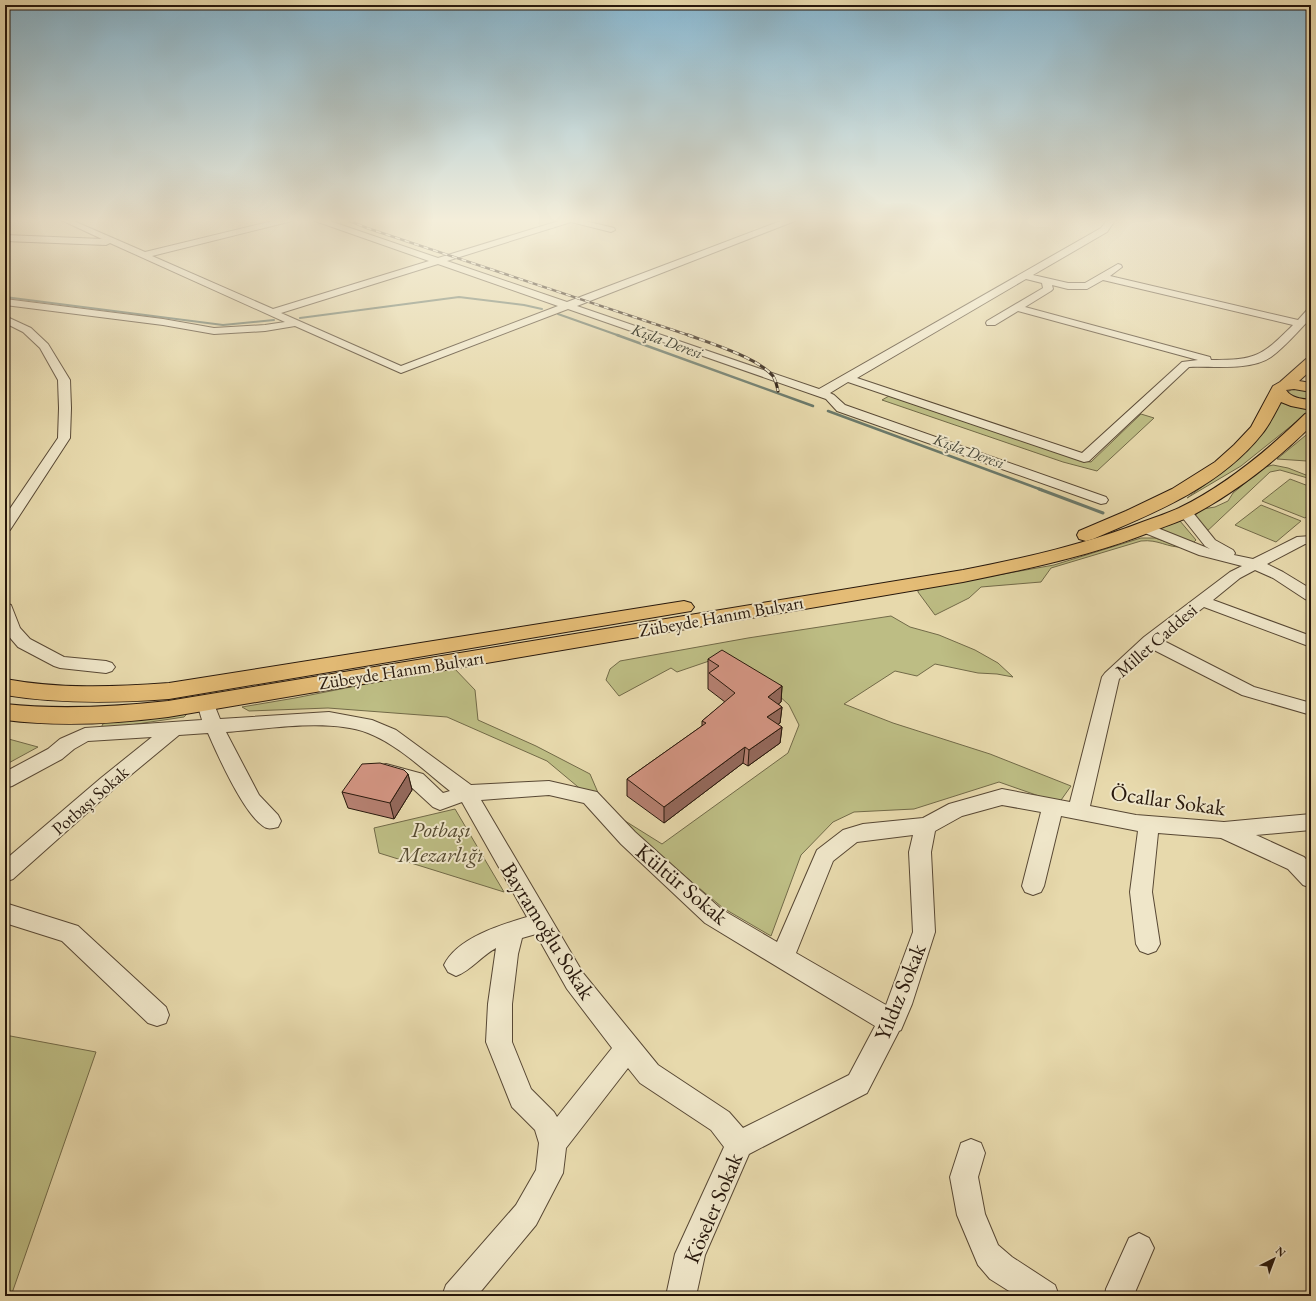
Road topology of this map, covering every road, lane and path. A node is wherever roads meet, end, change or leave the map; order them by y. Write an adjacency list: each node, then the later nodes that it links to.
1 (200, 280): 13 (street)
2 (377, 280): 13 (street)
3 (491, 280): 11 (street)
4 (634, 280): 11 (street)
5 (1019, 280): 21 (street)
6 (1041, 280): 9 (street)
7 (1097, 280): 9 (street)
8 (1114, 280): 18 (street)
9 (1046, 281): 12 (street)
10 (5, 302): 16 (street)
11 (566, 306): 16 (street); 24 (street)
12 (1017, 308): 17 (street); 20 (street)
13 (273, 312): 16 (street)
14 (1311, 312): 18 (street)
15 (5, 319): 29 (street)
16 (297, 323)
17 (991, 323)
18 (1299, 323): 20 (street)
19 (1311, 362): 23 (highway, Zübeyde Hanım Bulvarı)
20 (1221, 363): 21 (street)
21 (847, 378): 24 (street)
22 (1311, 388): 23 (highway)
23 (1282, 389): 25 (highway); 41 (highway, Zübeyde Hanım Bulvarı)
24 (820, 394): 27 (street)
25 (1311, 405)
26 (1311, 417): 28 (highway, Zübeyde Hanım Bulvarı)
27 (1101, 500)
28 (1185, 512): 30 (highway, Zübeyde Hanım Bulvarı); 32 (street)
29 (5, 527)
30 (1145, 528): 32 (street); 42 (highway, Zübeyde Hanım Bulvarı)
31 (1311, 540): 33 (street, Millet Caddesi)
32 (1236, 559): 33 (street)
33 (1254, 564): 34 (street); 35 (street, Millet Caddesi)
34 (1308, 592)
35 (1202, 600): 37 (street, Millet Caddesi); 38 (street)
36 (5, 608): 39 (street)
37 (1150, 641): 43 (street); 52 (street, Millet Caddesi)
38 (1311, 642)
39 (106, 667)
40 (5, 687): 41 (highway, Zübeyde Hanım Bulvarı)
41 (110, 695): 46 (highway)
42 (206, 703): 45 (street); 46 (highway, Zübeyde Hanım Bulvarı)
43 (1311, 709)
44 (5, 712): 46 (highway, Zübeyde Hanım Bulvarı)
45 (215, 727): 47 (street, Bayramoğlu Sokak); 50 (street, Bayramoğlu Sokak); 53 (street)
46 (90, 728): 47 (street, Bayramoğlu Sokak); 49 (street)
47 (175, 728): 58 (street, Potbaşı Sokak)
48 (366, 771): 50 (street, Kültür Sokak)
49 (5, 781)
50 (467, 793): 62 (street, Bayramoğlu Sokak); 65 (street, Kültür Sokak)
51 (1053, 807): 52 (street); 56 (street); 60 (street)
52 (1078, 812): 55 (street, Öcallar Sokak)
53 (271, 821)
54 (1311, 822): 57 (street)
55 (1149, 824): 57 (street, Öcallar Sokak); 64 (street)
56 (926, 826): 65 (street); 68 (street, Yıldız Sokak)
57 (1224, 830): 59 (street, Öcallar Sokak)
58 (5, 873)
59 (1311, 879)
60 (1033, 886)
61 (5, 913): 67 (street)
62 (541, 923): 63 (street); 69 (street, Bayramoğlu Sokak)
63 (513, 931): 66 (street); 70 (street)
64 (1148, 944)
65 (782, 957): 68 (street, Kültür Sokak)
66 (456, 964)
67 (158, 1015)
68 (892, 1022): 71 (street, Yıldız Sokak)
69 (628, 1047): 70 (street); 71 (street, Bayramoğlu Sokak)
70 (553, 1142): 74 (street)
71 (740, 1144): 75 (street, Köseler Sokak)
72 (971, 1153): 76 (street)
73 (1139, 1248): 77 (street)
74 (457, 1296)
75 (681, 1296)
76 (1044, 1296)
77 (1120, 1296)

